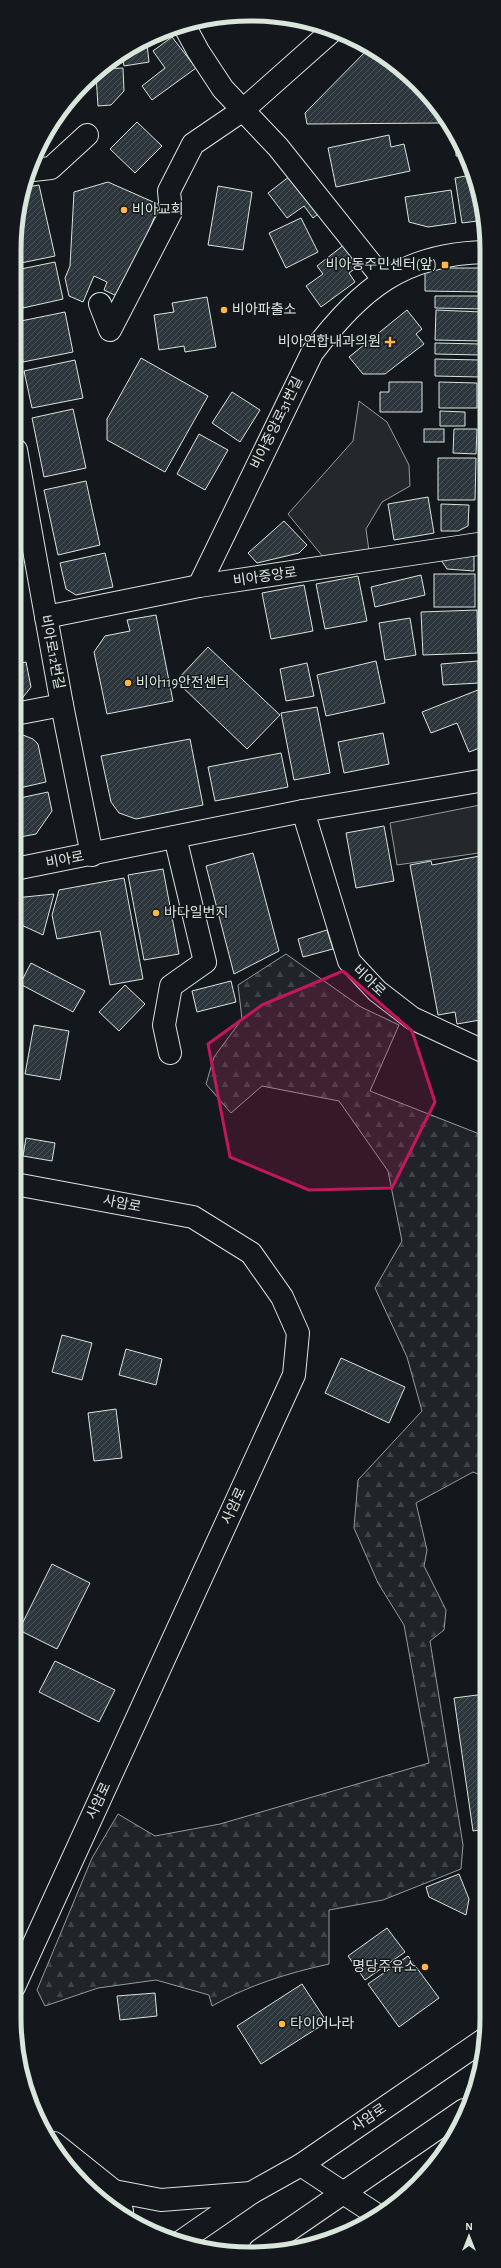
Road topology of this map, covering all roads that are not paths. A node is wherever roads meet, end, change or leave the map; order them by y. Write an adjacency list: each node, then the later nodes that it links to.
1 (187, 30): 3 (street)
2 (328, 34): 3 (street)
3 (243, 110): 7 (street); 8 (street)
4 (87, 135): 5 (street)
5 (36, 170)
6 (480, 252): 7 (street, 비아중앙로31번길)
7 (384, 280): 11 (street, 비아중앙로31번길)
8 (100, 304)
9 (21, 478): 12 (street, 비아로12번길)
10 (480, 544): 11 (street, 비아중앙로)
11 (198, 586): 12 (street, 비아중앙로)
12 (46, 618): 13 (street, 비아로12번길)
13 (62, 706): 14 (street); 18 (street, 비아로12번길)
14 (21, 713)
15 (480, 781): 16 (street, 비아로)
16 (303, 811): 17 (street, 비아로); 20 (street, 비아로)
17 (175, 837): 18 (street, 비아로); 21 (street)
18 (92, 855): 19 (street, 비아로)
19 (21, 868)
20 (480, 1050)
21 (170, 1053)
22 (21, 1185): 23 (street, 사암로)
23 (21, 1972)
24 (479, 2043): 27 (street, 사암로)
25 (459, 2114): 30 (street)
26 (64, 2151): 28 (street, 사암로)
27 (301, 2165): 29 (street, 사암로); 30 (street)
28 (114, 2191): 29 (street, 사암로); 31 (street, 사암로)
29 (251, 2193): 33 (street, 사암로)
30 (345, 2194): 32 (street); 34 (street)
31 (120, 2206)
32 (373, 2211)
33 (187, 2238)
34 (265, 2247)

